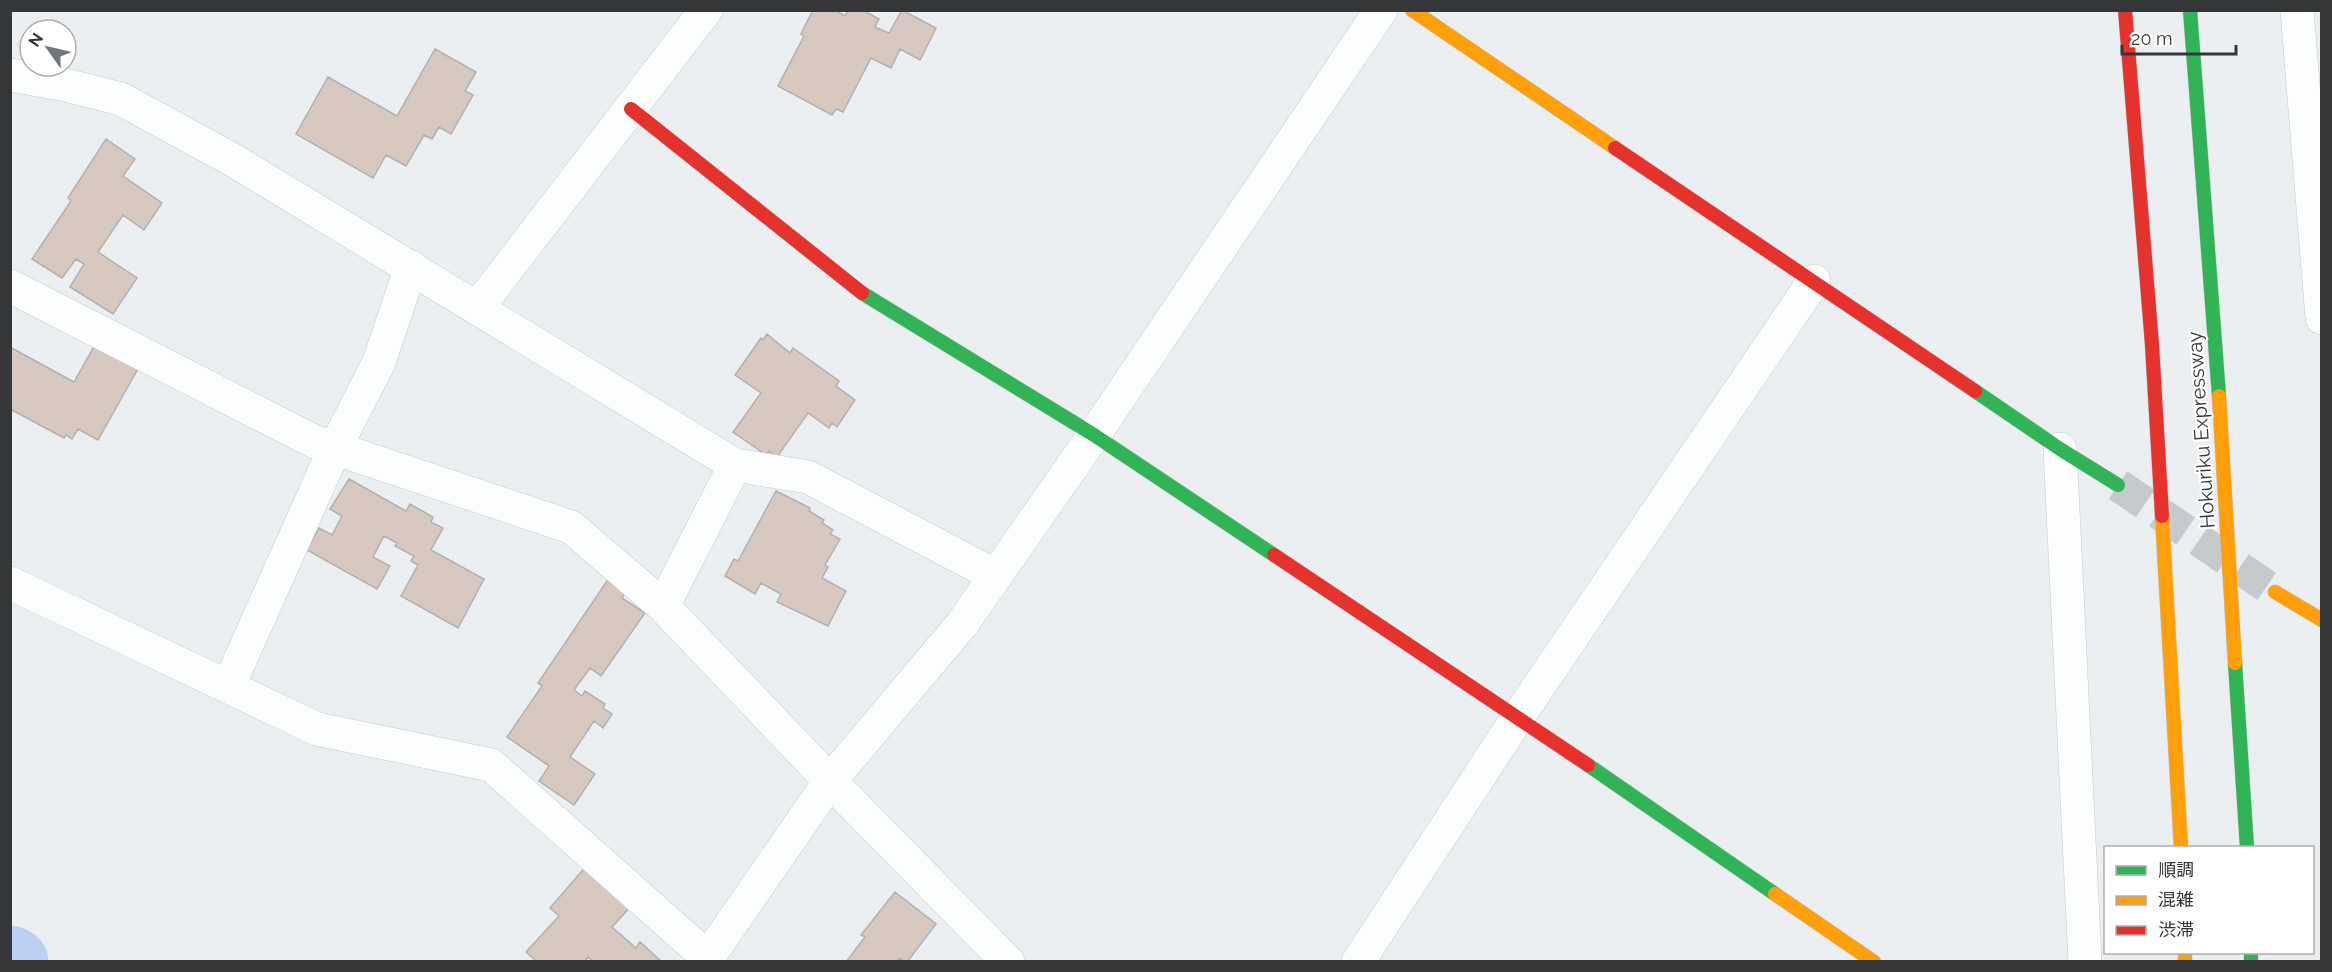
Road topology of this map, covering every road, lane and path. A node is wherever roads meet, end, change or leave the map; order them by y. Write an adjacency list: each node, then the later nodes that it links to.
1 (706, 10): 8 (street)
2 (1381, 10): 15 (street)
3 (1412, 10): 11 (main road)
4 (2125, 10): 28 (main road)
5 (2190, 10): 29 (main road, Hokuriku Expressway)
6 (2297, 10): 9 (street)
7 (10, 75): 10 (street)
8 (631, 109): 13 (street); 15 (main road)
9 (2318, 219): 14 (street)
10 (411, 267): 13 (street); 16 (street)
11 (1814, 281): 17 (main road); 26 (street)
12 (10, 286): 16 (street)
13 (478, 307): 18 (street)
14 (2322, 318)
15 (1094, 435): 20 (street); 26 (main road)
16 (335, 448): 23 (street); 25 (street)
17 (2060, 449): 19 (main road); 34 (street)
18 (735, 465): 20 (street); 23 (street)
19 (2118, 485)
20 (996, 576): 27 (street)
21 (10, 583): 25 (street)
22 (2275, 592): 24 (main road)
23 (663, 606): 27 (street)
24 (2322, 620)
25 (228, 687): 30 (street)
26 (1518, 717): 32 (street); 33 (main road)
27 (830, 781): 30 (street); 31 (street)
28 (2181, 846)
29 (2247, 846)
30 (706, 960)
31 (1008, 962)
32 (1358, 962)
33 (1874, 962)
34 (2085, 962)

